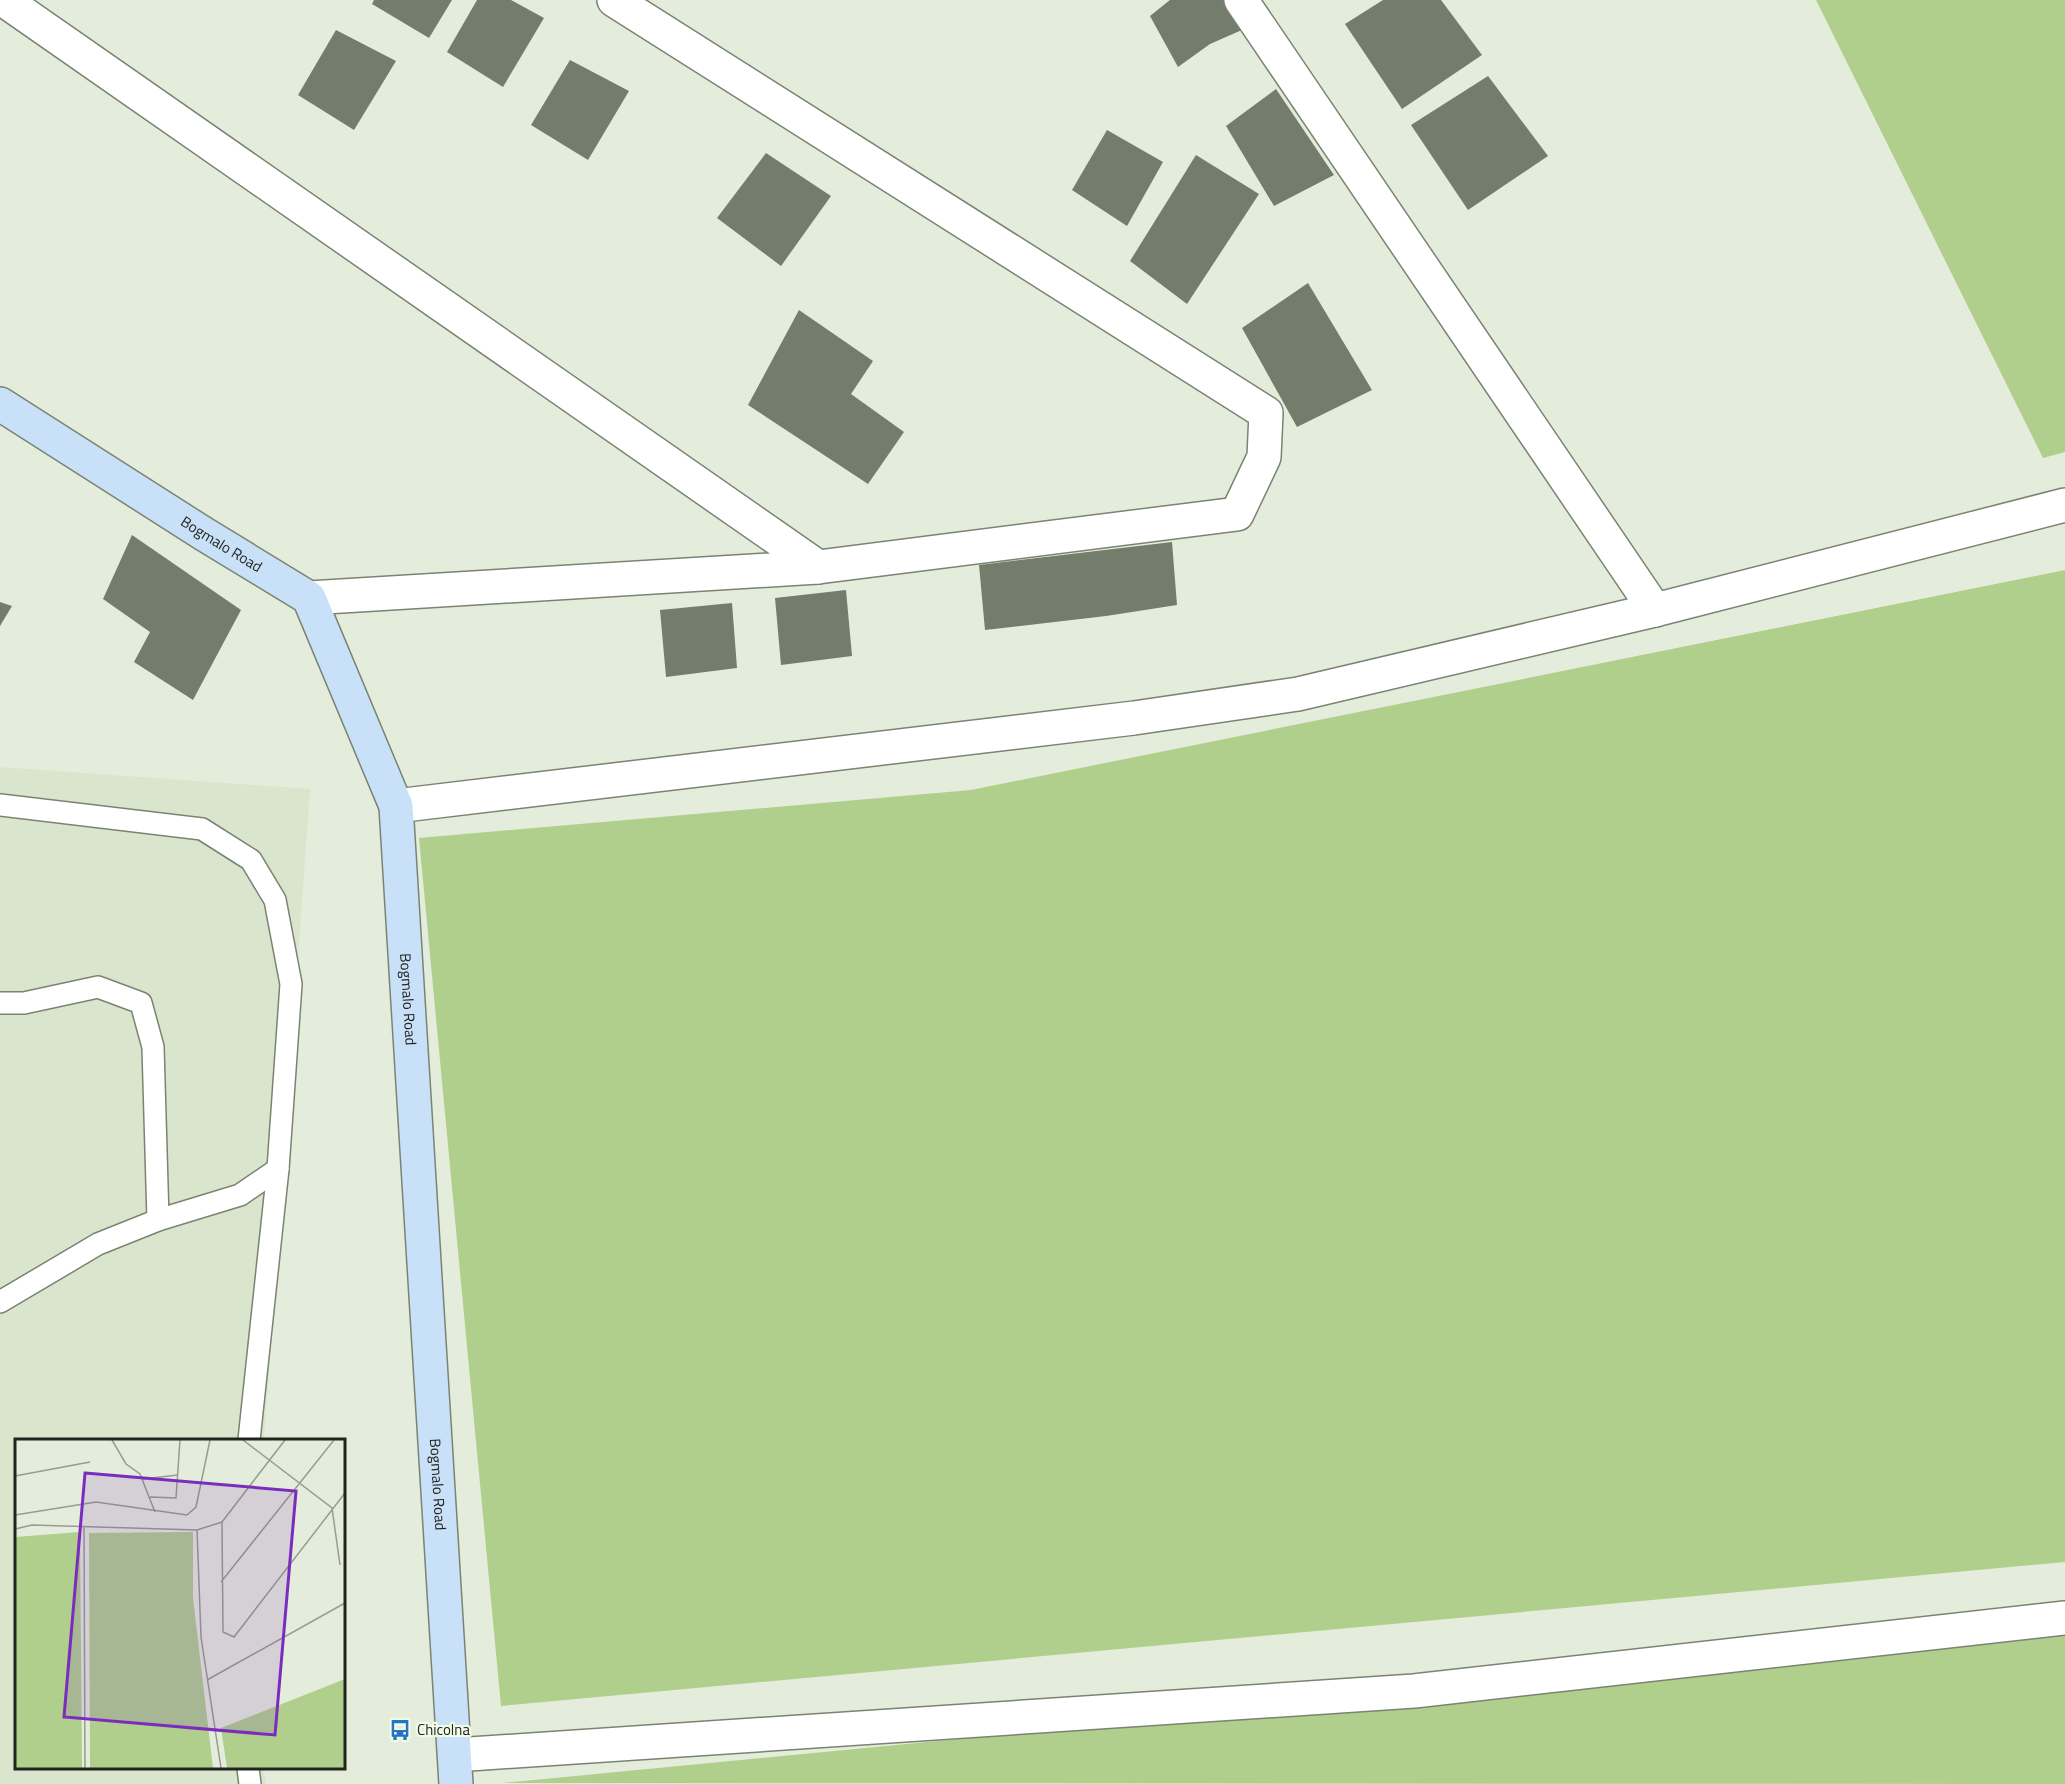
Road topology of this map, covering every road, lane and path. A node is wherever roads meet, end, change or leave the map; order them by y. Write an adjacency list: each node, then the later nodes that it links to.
1 (4, 0): 6 (street)
2 (614, 0): 6 (street)
3 (1241, 0): 8 (street)
4 (0, 404): 7 (street, Bogmalo Road)
5 (2065, 504): 8 (street)
6 (818, 567): 7 (street)
7 (309, 598): 10 (street, Bogmalo Road)
8 (1655, 610): 10 (street)
9 (0, 805): 12 (lane)
10 (396, 806): 18 (street, Bogmalo Road)
11 (0, 1003): 13 (lane)
12 (278, 1169): 13 (lane); 15 (lane)
13 (158, 1220): 14 (lane)
14 (2, 1293)
15 (249, 1439)
16 (2065, 1618): 18 (street)
17 (248, 1769): 19 (lane)
18 (456, 1770)
19 (250, 1784)

